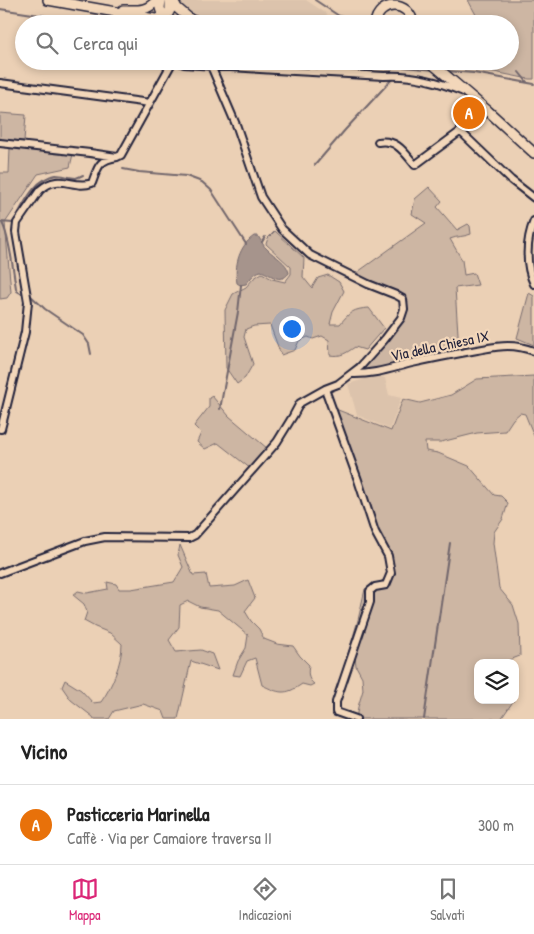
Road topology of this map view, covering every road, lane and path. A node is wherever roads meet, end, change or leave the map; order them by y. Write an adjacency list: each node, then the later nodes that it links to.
1 (48, 0): 7 (main road)
2 (157, 0): 7 (main road)
3 (161, 0): 9 (main road)
4 (172, 0): 10 (main road); 11 (main road)
5 (386, 4): 6 (main road); 12 (main road)
6 (401, 4): 13 (main road)
7 (98, 10): 8 (main road)
8 (126, 15)
9 (162, 15)
10 (168, 15)
11 (186, 15)
12 (377, 15)
13 (410, 15)
14 (168, 70): 20 (street)
15 (213, 70): 31 (street)
16 (280, 70): 18 (street)
17 (438, 70): 18 (main road)
18 (446, 78): 21 (main road)
19 (0, 83): 20 (street)
20 (150, 103): 26 (street)
21 (488, 111): 22 (street); 25 (main road)
22 (460, 131): 23 (street); 27 (street)
23 (378, 142)
24 (0, 143): 26 (street)
25 (534, 153)
26 (117, 157): 33 (street)
27 (534, 198)
28 (534, 221): 29 (street)
29 (534, 284)
30 (534, 351): 31 (street, Via della Chiesa IX)
31 (352, 374): 32 (street)
32 (325, 389): 34 (street); 35 (street)
33 (0, 429)
34 (0, 573)
35 (356, 719)

